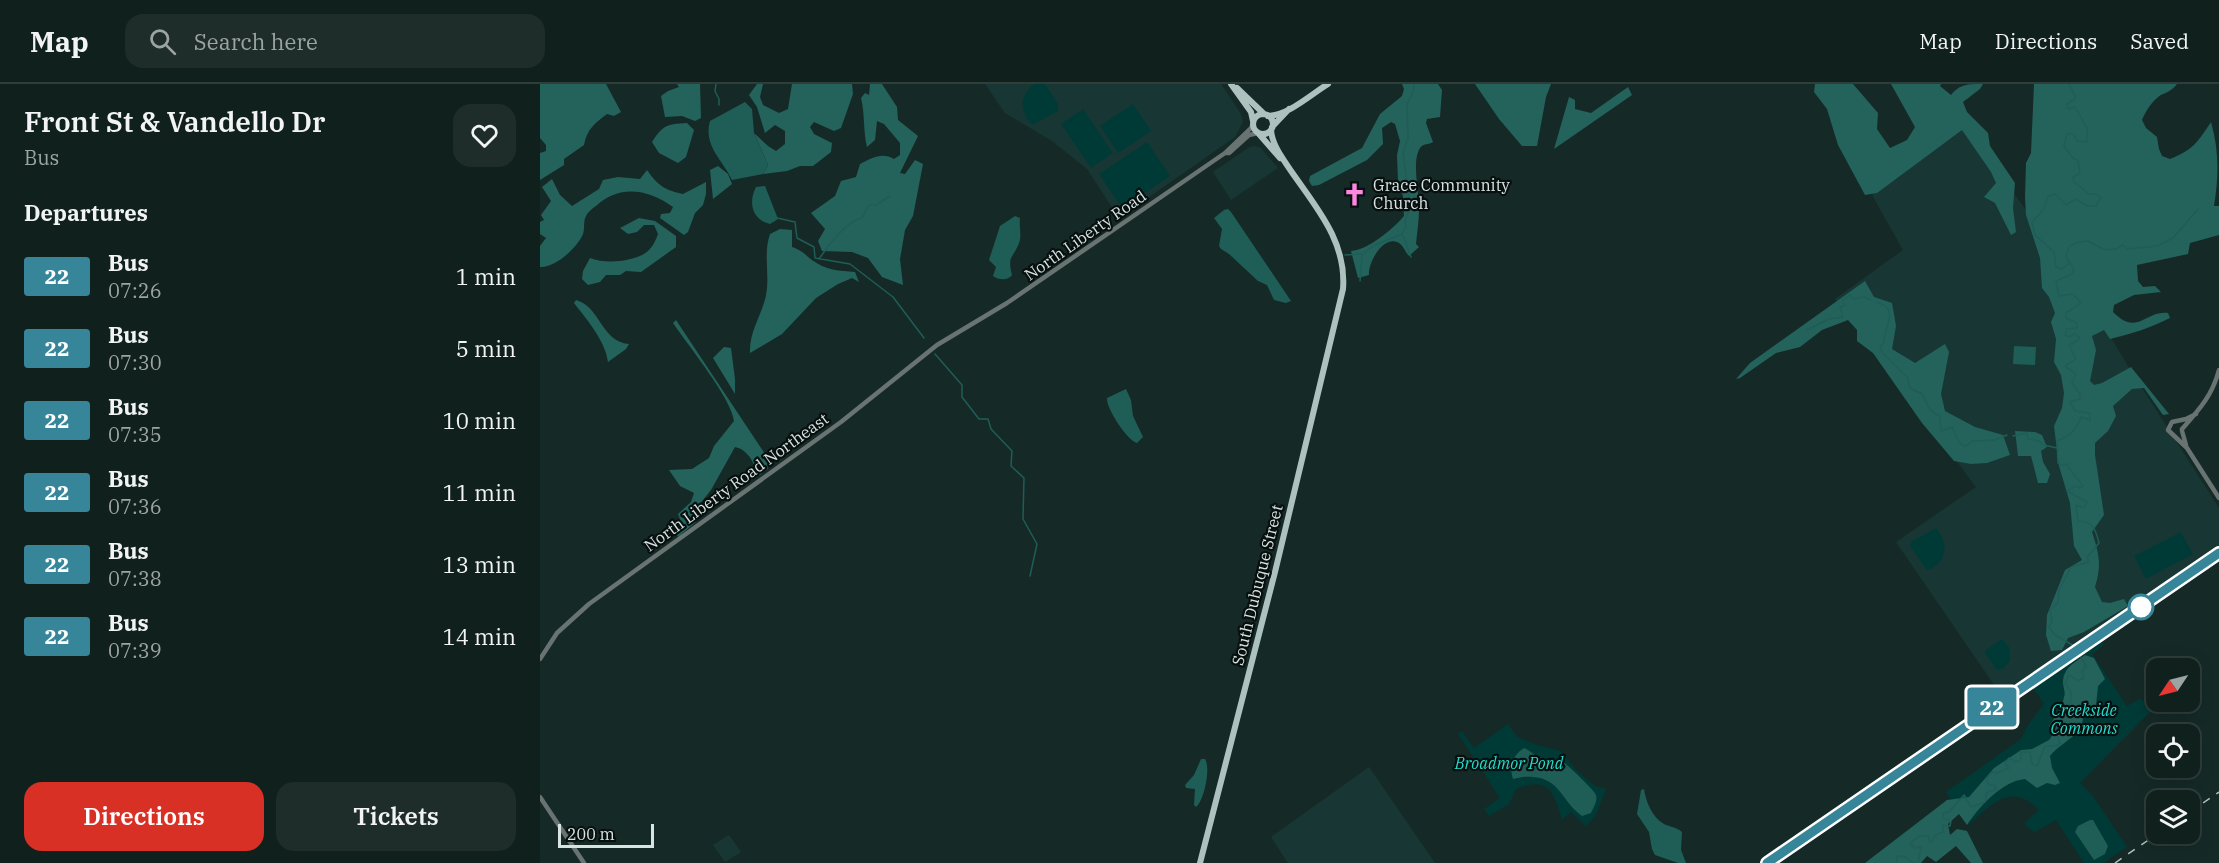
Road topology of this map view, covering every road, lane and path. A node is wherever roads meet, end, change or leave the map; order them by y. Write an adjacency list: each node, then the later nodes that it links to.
1 (1232, 84): 4 (main road); 5 (main road)
2 (1328, 84): 3 (main road)
3 (1289, 109): 4 (main road); 6 (main road)
4 (1266, 115): 5 (main road); 6 (main road)
5 (1253, 122): 7 (main road); 8 (street, North Liberty Road)
6 (1272, 128): 7 (main road); 9 (main road)
7 (1259, 133): 8 (street, North Liberty Road); 9 (main road)
8 (1225, 153): 10 (street, North Liberty Road)
9 (1283, 160): 22 (main road, South Dubuque Street)
10 (956, 333): 19 (street, North Liberty Road Northeast)
11 (2219, 370): 12 (street)
12 (2196, 414): 13 (street); 14 (street)
13 (2177, 422): 14 (street); 15 (street)
14 (2182, 430): 15 (street); 16 (street)
15 (2175, 436): 16 (street)
16 (2187, 448): 17 (street)
17 (2219, 498)
18 (2219, 553): 23 (street)
19 (540, 660)
20 (540, 797): 21 (street)
21 (584, 863)
22 (1200, 863)
23 (1767, 863)

